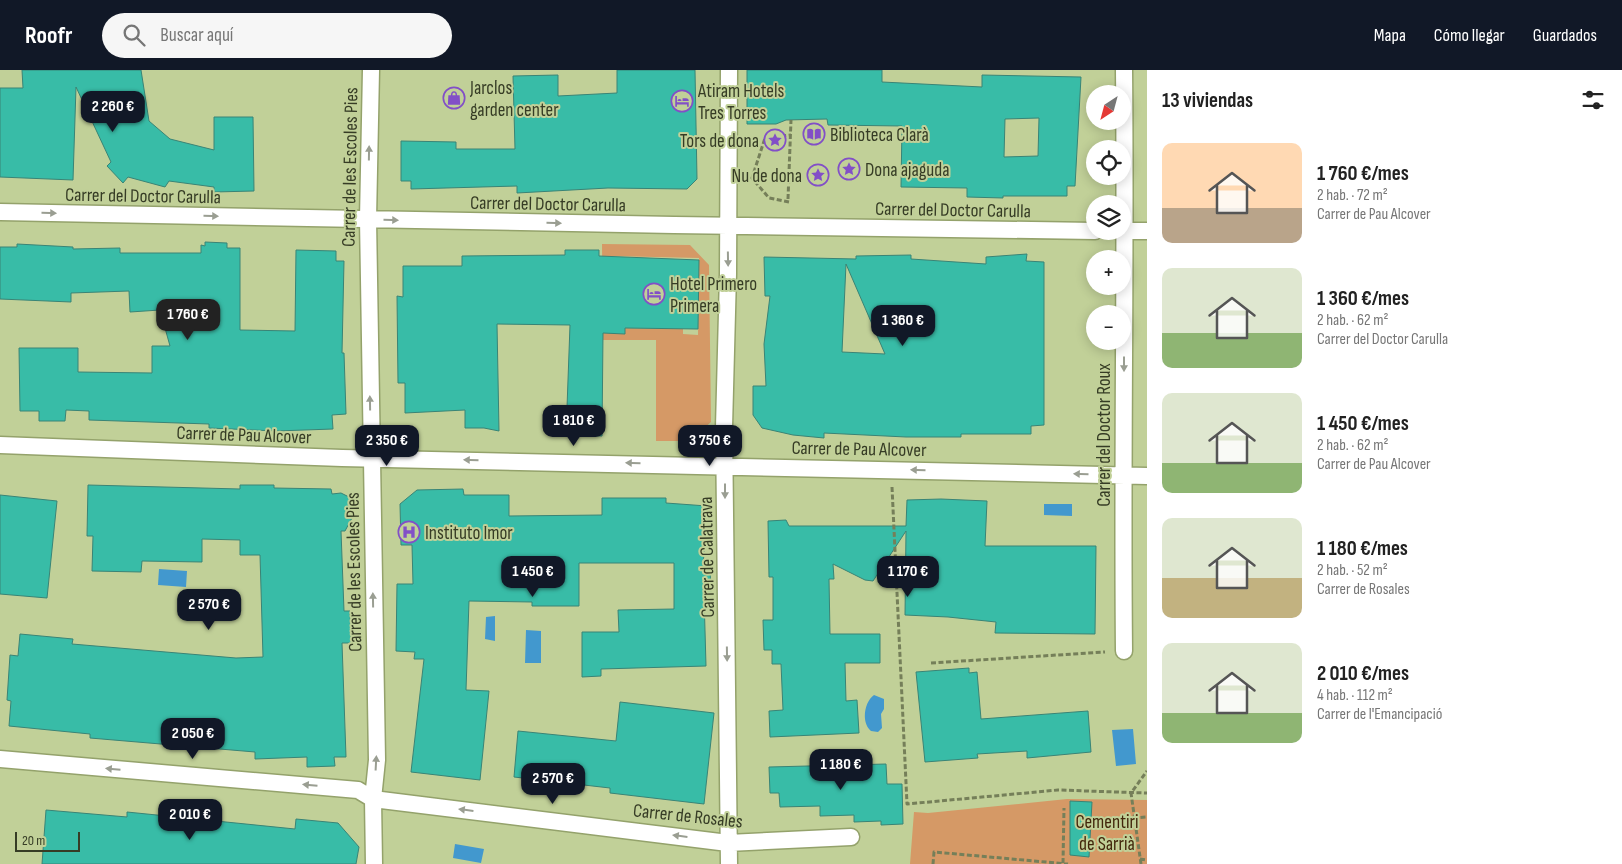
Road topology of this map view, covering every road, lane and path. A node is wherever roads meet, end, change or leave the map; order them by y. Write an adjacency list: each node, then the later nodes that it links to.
1 (371, 70): 8 (street, Carrer de les Escoles Pies, one-way to 1)
2 (729, 70): 9 (street, Carrer de Calatrava)
3 (1124, 70): 6 (street, Carrer del Doctor Roux)
4 (791, 120): 5 (path)
5 (791, 135): 5 (path)
6 (1124, 195)
7 (0, 212): 8 (street, Carrer del Doctor Carulla, one-way to 8)
8 (368, 220): 9 (street, Carrer del Doctor Carulla, one-way to 9); 15 (street, Carrer de les Escoles Pies, one-way to 8)
9 (727, 226): 10 (street, Carrer del Doctor Carulla); 16 (street, Carrer de Calatrava, one-way to 16)
10 (1086, 230)
11 (1131, 231): 12 (street)
12 (1147, 231)
13 (1124, 240): 17 (street, Carrer del Doctor Roux, one-way to 17)
14 (0, 445): 15 (street, Carrer de Pau Alcover)
15 (371, 458): 16 (street, Carrer de Pau Alcover, one-way to 15); 26 (street, Carrer de les Escoles Pies, one-way to 15)
16 (725, 466): 17 (street, Carrer de Pau Alcover, one-way to 16); 31 (street, Carrer de Calatrava, one-way to 31)
17 (1124, 475): 18 (street, Carrer de Pau Alcover); 20 (street, Carrer del Doctor Roux)
18 (1147, 476)
19 (892, 482): 24 (path)
20 (1124, 651): 21 (path)
21 (931, 663)
22 (0, 759): 26 (street, Carrer de Rosales, one-way to 22)
23 (1147, 771): 24 (path)
24 (1131, 792): 25 (path); 29 (path)
25 (1147, 793)
26 (373, 799): 31 (street, Carrer de Rosales, one-way to 26); 34 (street, Carrer de les Escoles Pies)
27 (1064, 808): 37 (path)
28 (1147, 817): 29 (path)
29 (1133, 818): 32 (path)
30 (851, 837): 31 (street, Carrer de Rosales)
31 (728, 843): 35 (street, Carrer de Calatrava)
32 (1140, 859): 33 (path); 39 (path)
33 (1147, 860)
34 (374, 864)
35 (729, 864)
36 (933, 864): 37 (path)
37 (1063, 864): 38 (path)
38 (1068, 864)
39 (1141, 864)

